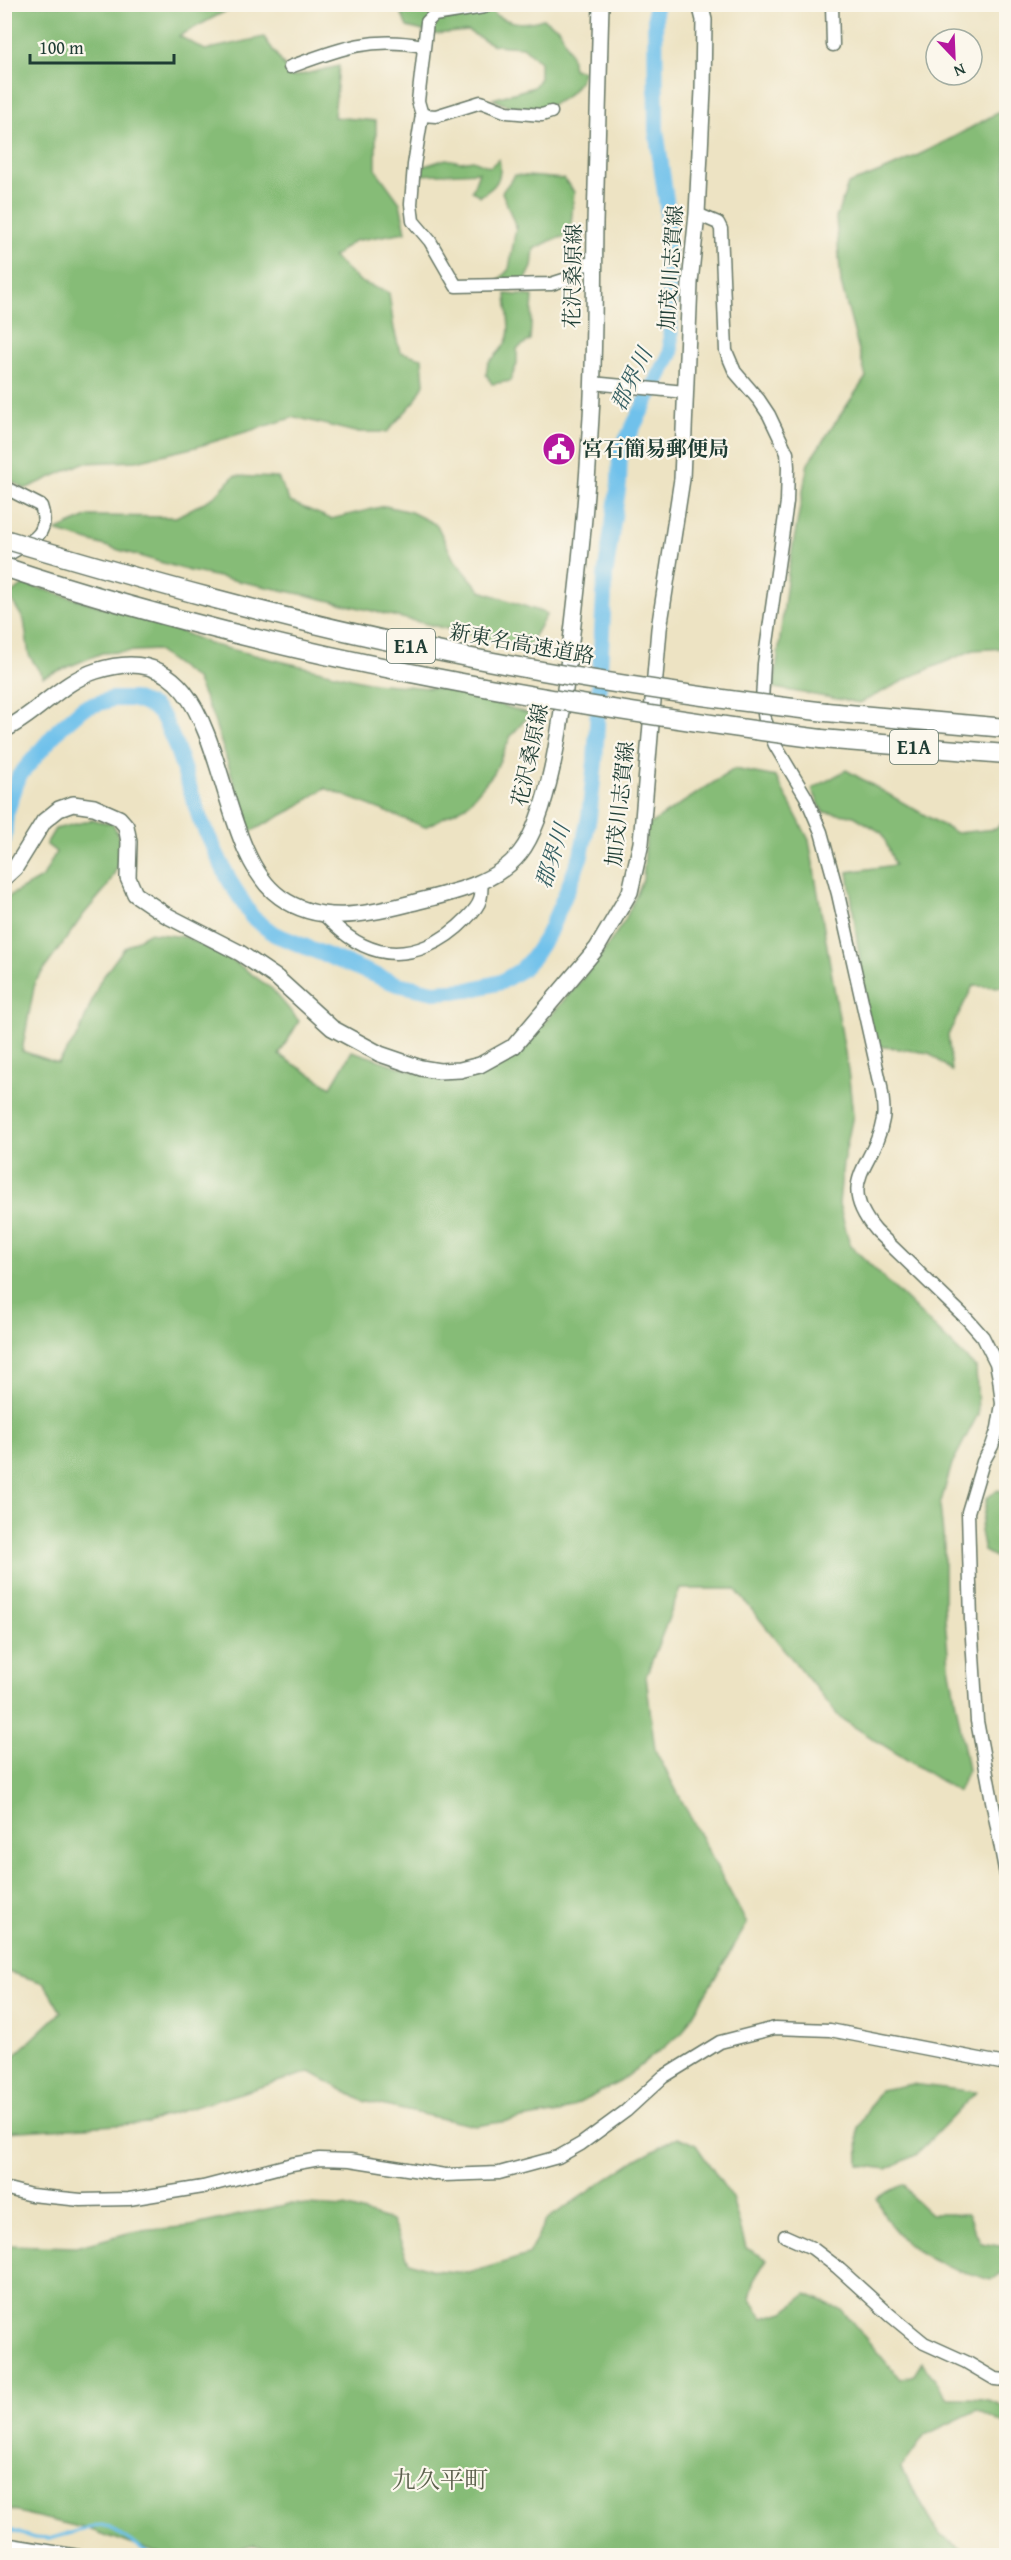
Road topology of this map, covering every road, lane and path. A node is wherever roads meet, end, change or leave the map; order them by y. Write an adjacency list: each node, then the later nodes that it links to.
1 (487, 4): 6 (street)
2 (601, 4): 11 (main road, 花沢桑原線)
3 (699, 4): 10 (main road, 加茂川志賀線)
4 (832, 4): 5 (street)
5 (833, 45)
6 (423, 46): 7 (street); 9 (street)
7 (290, 67)
8 (551, 112): 9 (street)
9 (422, 114): 11 (street)
10 (697, 214): 13 (main road, 加茂川志賀線); 24 (street)
11 (595, 262): 12 (main road, 花沢桑原線)
12 (597, 384): 13 (street); 22 (main road, 花沢桑原線)
13 (679, 392): 21 (main road, 加茂川志賀線)
14 (4, 487): 16 (street)
15 (4, 539): 18 (highway, 新東名高速道路 / E1A, bridge)
16 (4, 557)
17 (4, 567): 20 (highway, E1A, bridge)
18 (1006, 728)
19 (4, 730): 23 (main road, 花沢桑原線)
20 (1006, 754)
21 (4, 878)
22 (482, 881): 23 (main road, 花沢桑原線); 23 (street)
23 (322, 913)
24 (1006, 1875)
25 (1006, 2064): 26 (street)
26 (4, 2188)
27 (785, 2236): 28 (street)
28 (1006, 2380)
29 (4, 2544): 30 (street)
30 (79, 2556)

